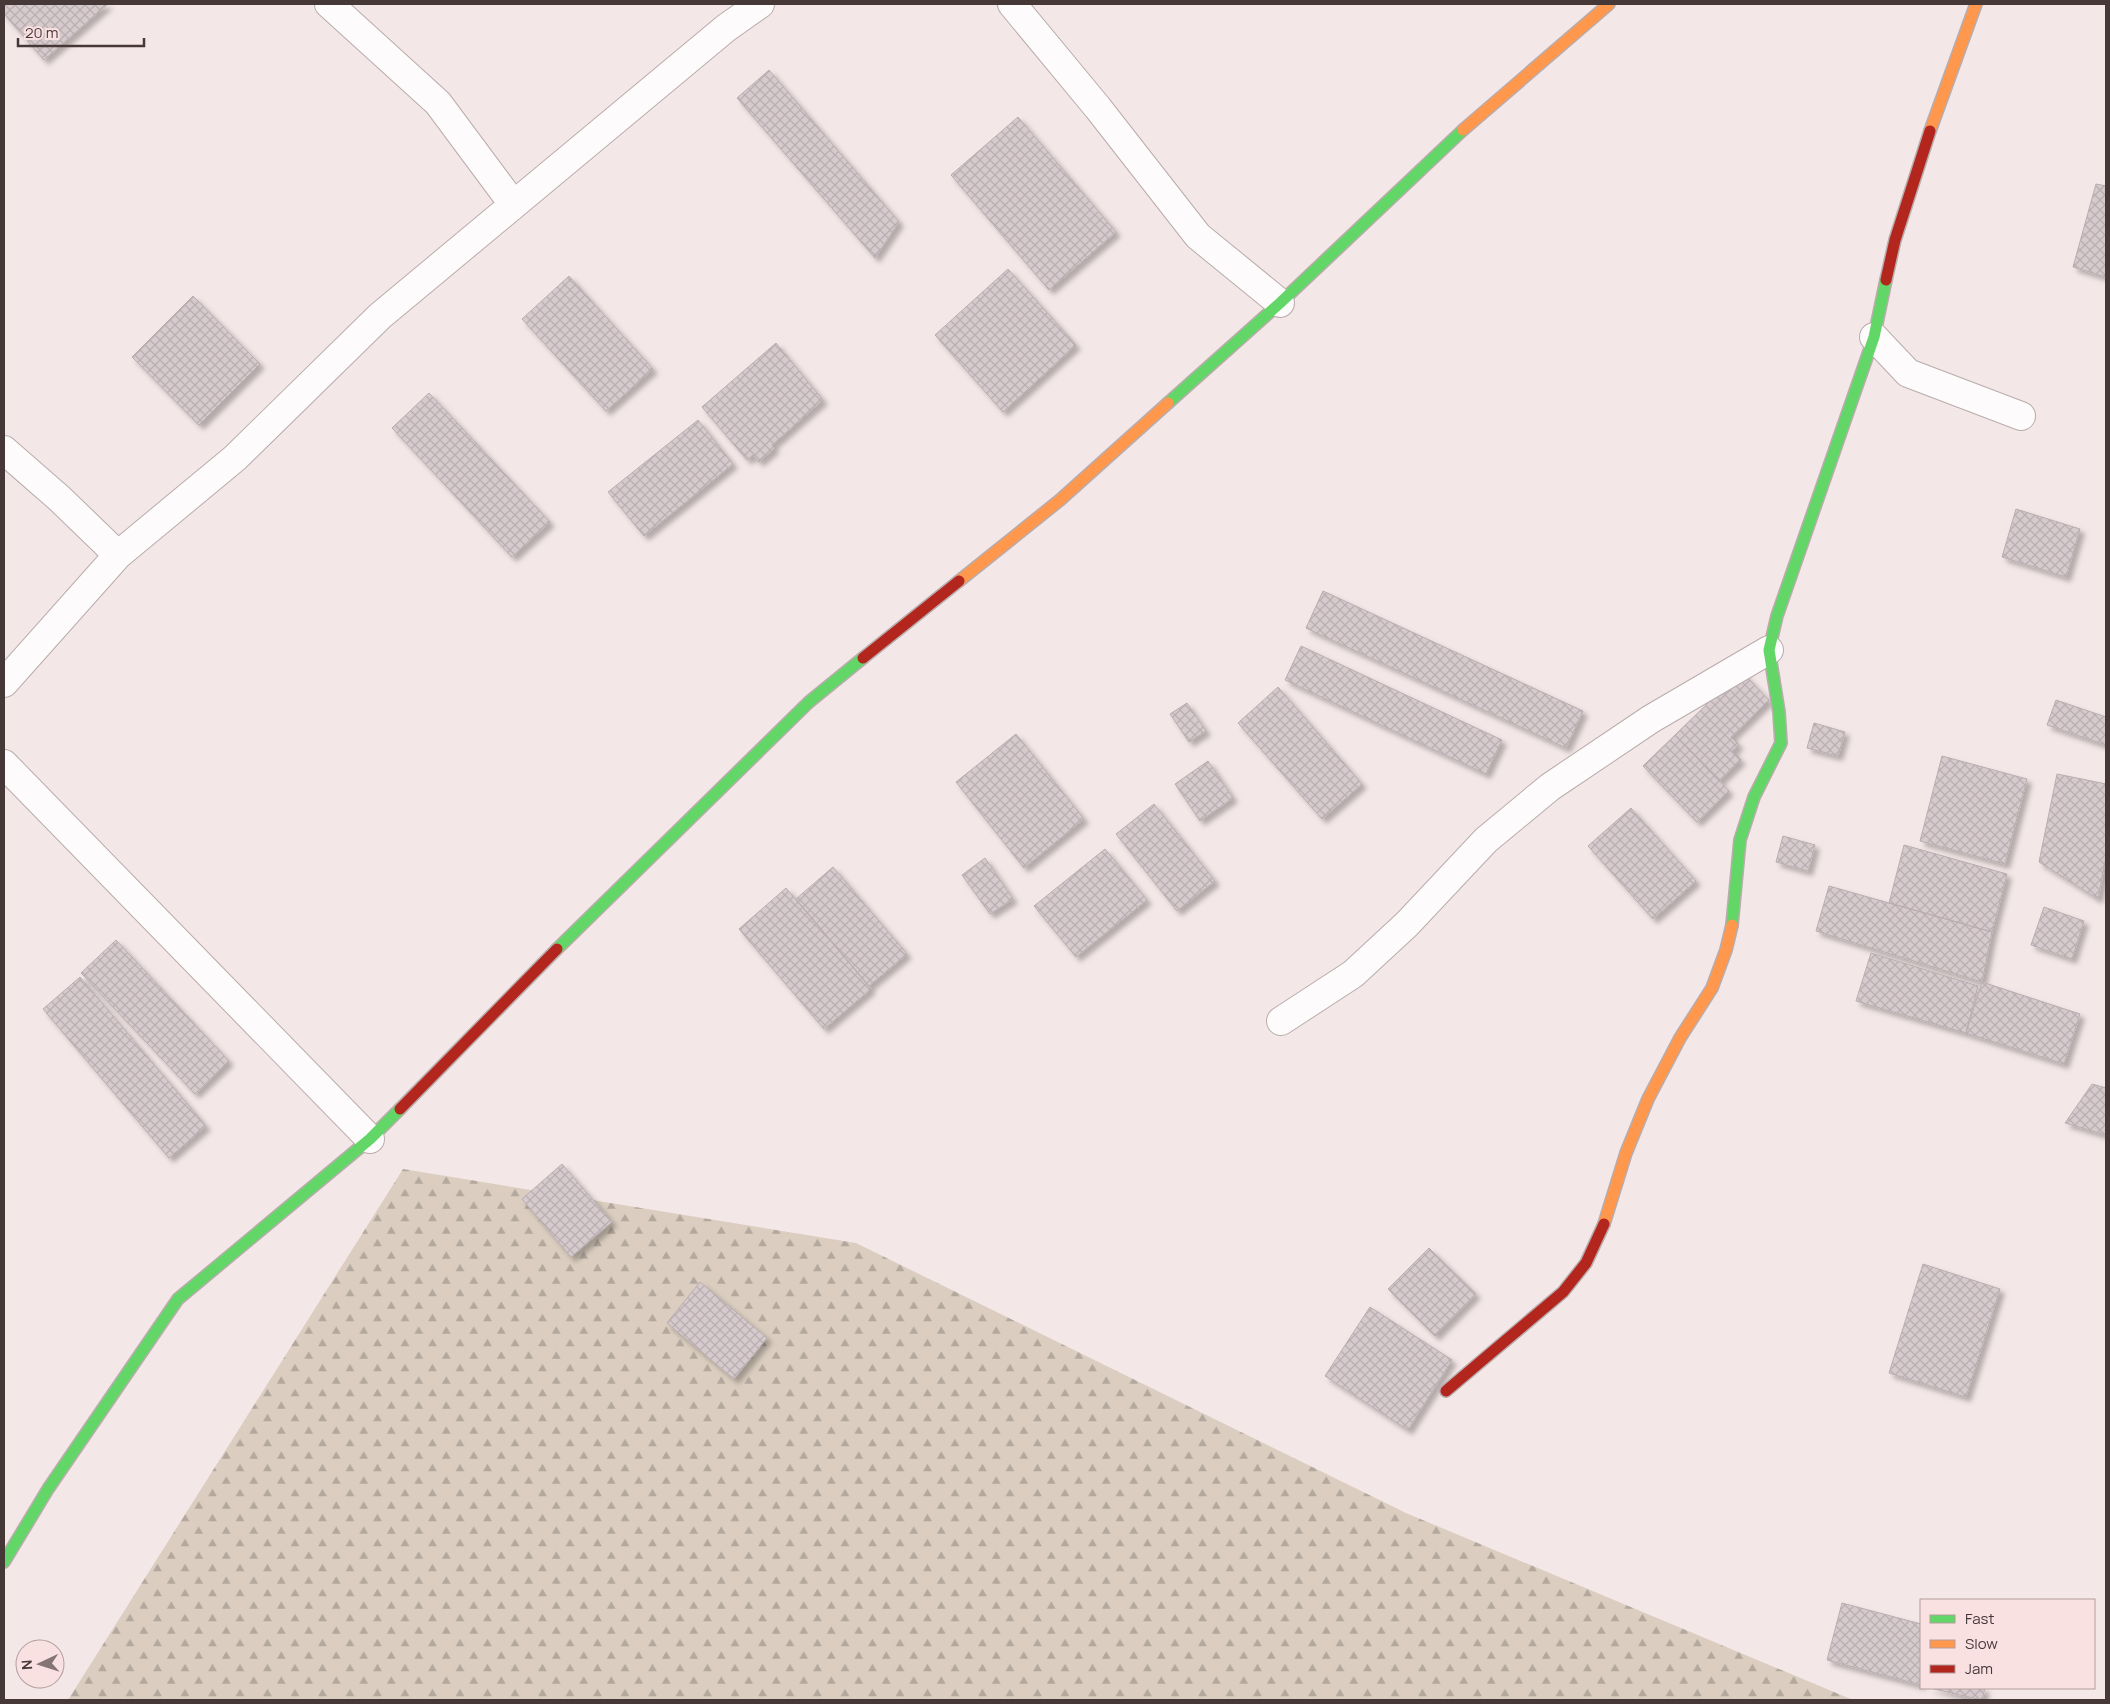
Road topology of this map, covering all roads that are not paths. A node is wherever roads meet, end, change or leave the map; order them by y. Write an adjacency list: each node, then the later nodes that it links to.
1 (329, 4): 6 (street)
2 (760, 4): 6 (street)
3 (1012, 4): 7 (street)
4 (1609, 4): 7 (street)
5 (1976, 4): 8 (street)
6 (513, 204): 11 (street)
7 (1280, 303): 16 (street)
8 (1874, 337): 9 (street); 12 (street)
9 (2021, 416)
10 (4, 450): 11 (street)
11 (118, 555): 13 (street)
12 (1769, 650): 15 (street); 17 (street)
13 (4, 683)
14 (4, 764): 16 (street)
15 (1281, 1021)
16 (370, 1139): 18 (street)
17 (1446, 1391)
18 (4, 1562)

